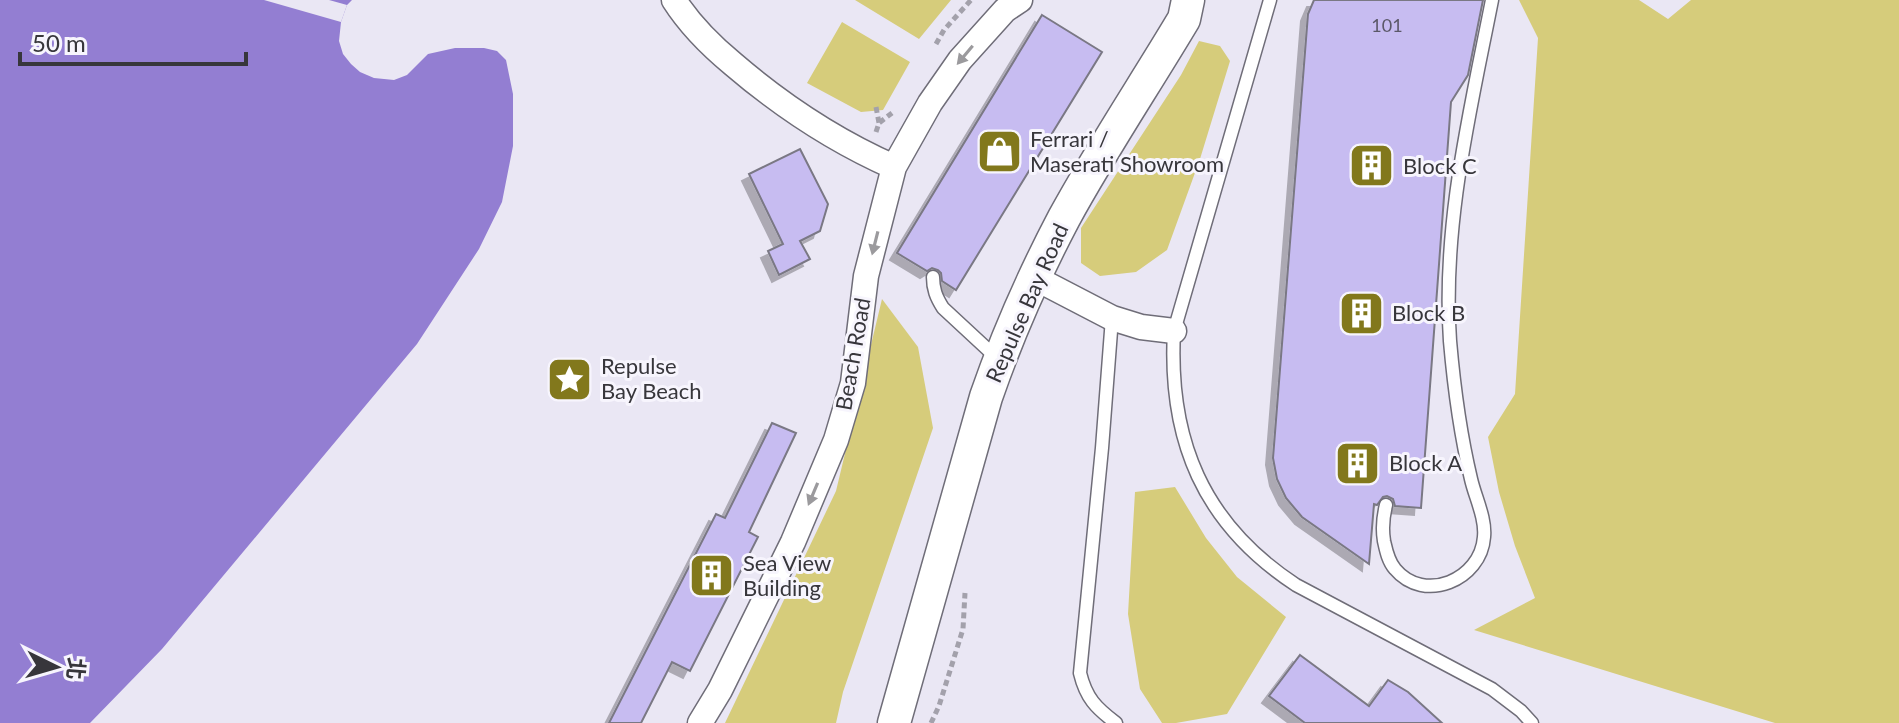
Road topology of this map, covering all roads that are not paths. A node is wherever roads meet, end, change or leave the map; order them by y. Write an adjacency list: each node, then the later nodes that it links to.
1 (674, 0): 6 (street)
2 (1020, 0): 6 (street, Beach Road, one-way to 6)
3 (1188, 0): 8 (main road, Repulse Bay Road)
4 (1270, 0): 10 (lane)
5 (1492, 0): 12 (lane)
6 (894, 167): 14 (street, Beach Road, one-way to 14)
7 (933, 277): 11 (lane)
8 (1035, 278): 9 (street); 11 (main road, Repulse Bay Road)
9 (1112, 318): 10 (street); 13 (lane)
10 (1174, 331): 18 (lane)
11 (999, 360): 15 (main road, Repulse Bay Road)
12 (1386, 505)
13 (1098, 710): 16 (lane); 17 (lane)
14 (700, 723)
15 (894, 723)
16 (1089, 723)
17 (1116, 723)
18 (1532, 723)

